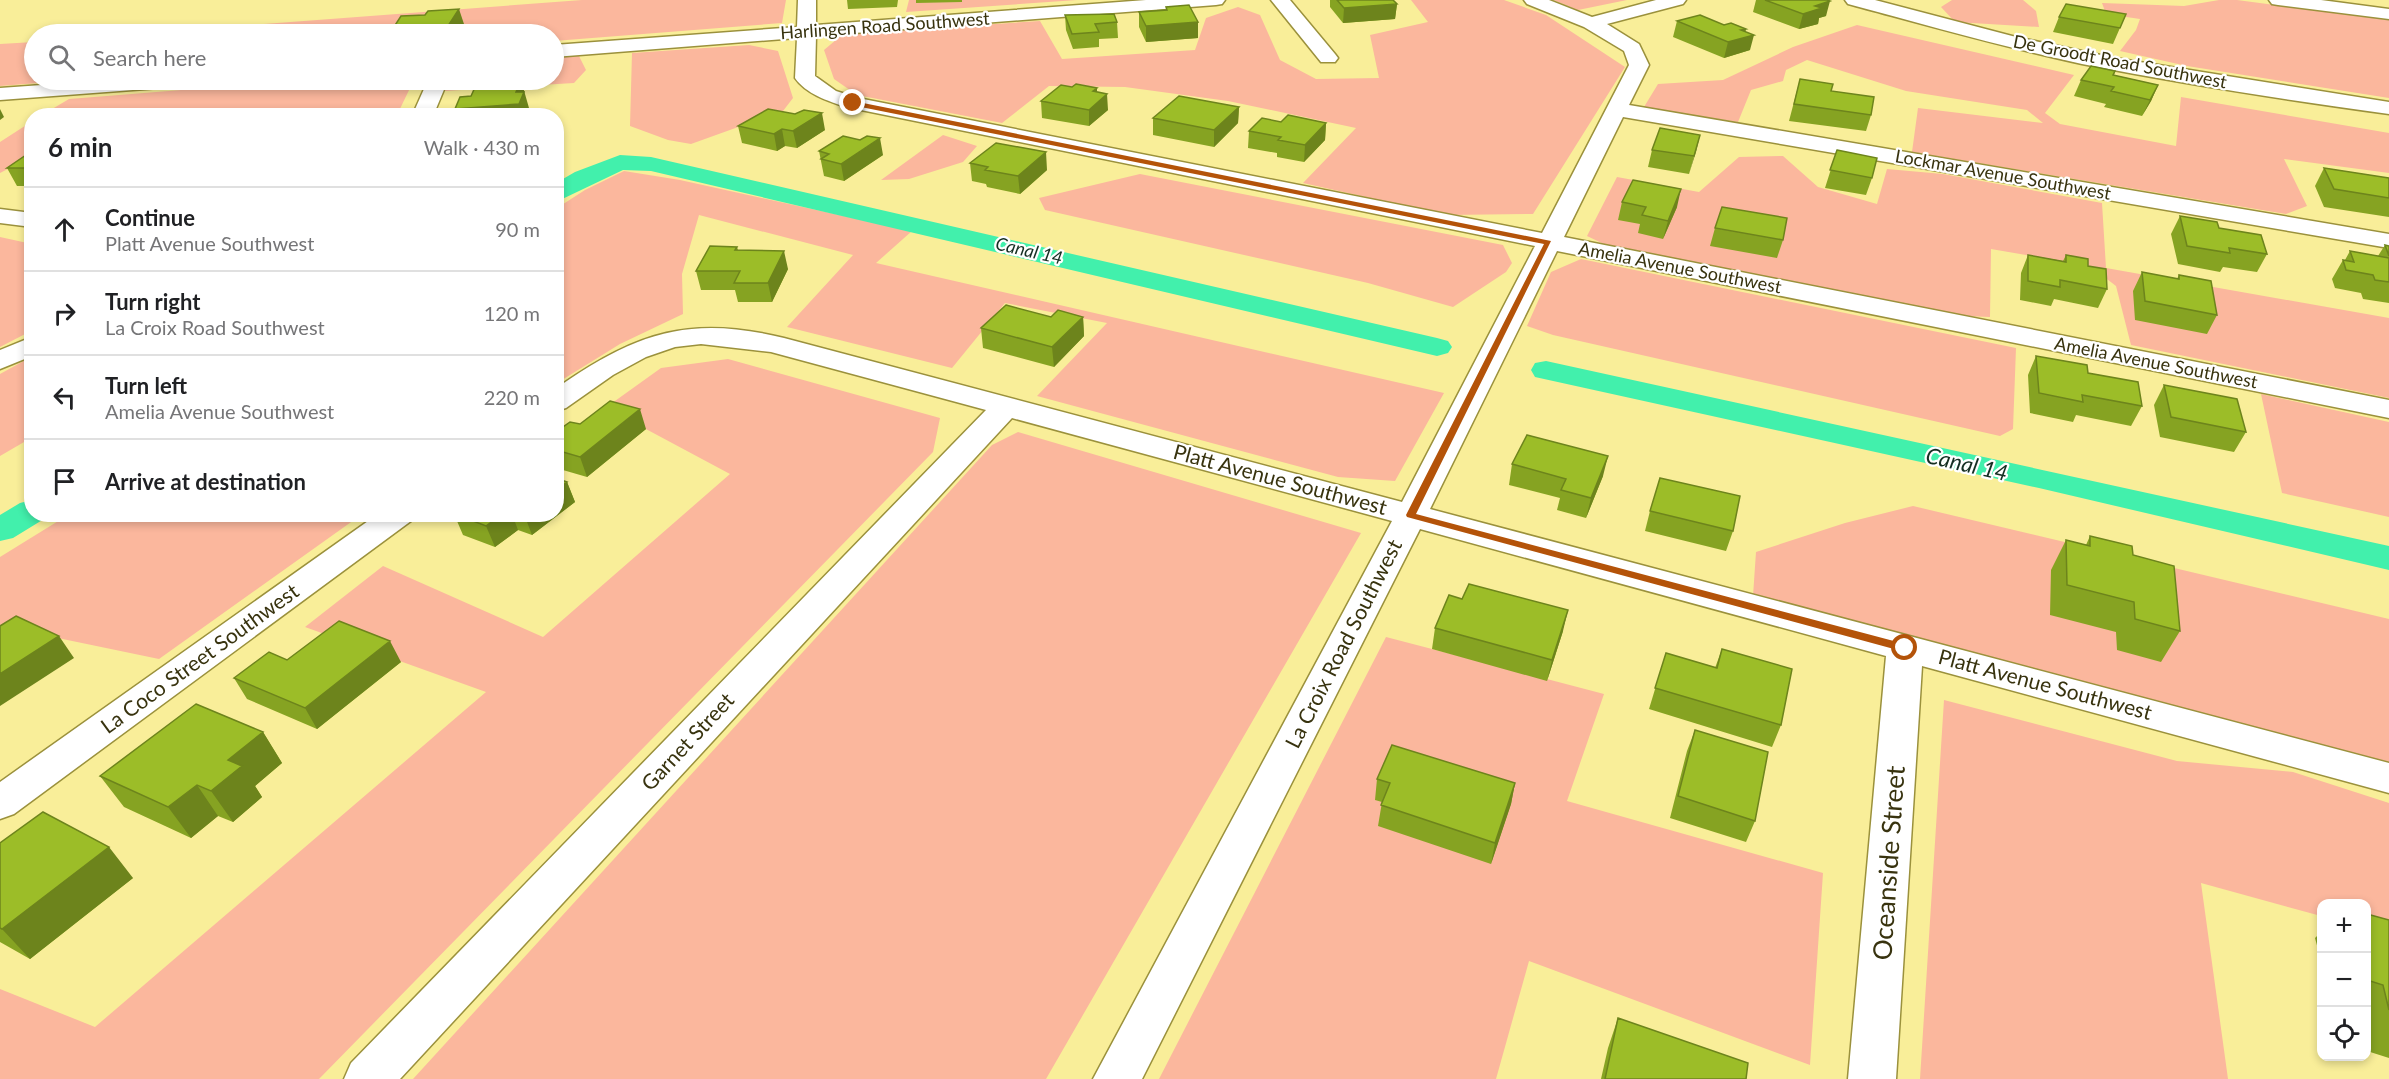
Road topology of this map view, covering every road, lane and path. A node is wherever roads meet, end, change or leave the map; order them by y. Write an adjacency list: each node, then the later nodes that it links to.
1 (807, 0): 10 (street, Amelia Avenue Southwest)
2 (1216, 0): 10 (street, Harlingen Road Southwest)
3 (1280, 0): 12 (street)
4 (1533, 0): 9 (street, La Croix Road Southwest)
5 (1677, 0): 9 (street)
6 (1854, 0): 17 (street, De Groodt Road Southwest)
7 (2278, 0): 8 (street)
8 (2389, 14)
9 (1591, 23): 18 (street, La Croix Road Southwest)
10 (808, 32): 11 (street, Harlingen Road Southwest); 22 (street, Amelia Avenue Southwest)
11 (564, 50)
12 (1328, 58)
13 (53, 90): 15 (street)
14 (434, 90): 16 (street)
15 (0, 94)
16 (426, 108)
17 (2389, 108)
18 (1616, 109): 21 (street, Lockmar Avenue Southwest); 22 (street, La Croix Road Southwest)
19 (0, 216): 20 (street)
20 (24, 219)
21 (2389, 240)
22 (1549, 242): 27 (street, Amelia Avenue Southwest); 28 (street, La Croix Road Southwest)
23 (24, 349): 24 (street)
24 (0, 361)
25 (564, 396): 26 (street, Platt Avenue Southwest)
26 (1007, 406): 28 (street, Platt Avenue Southwest); 33 (street, Garnet Street)
27 (2389, 409)
28 (1411, 515): 30 (street, Platt Avenue Southwest); 34 (street, La Croix Road Southwest)
29 (389, 522): 32 (street, La Coco Street Southwest)
30 (1905, 648): 31 (street, Platt Avenue Southwest); 35 (street, Oceanside Street)
31 (2389, 778)
32 (0, 802)
33 (368, 1079)
34 (1117, 1079)
35 (1872, 1079)

